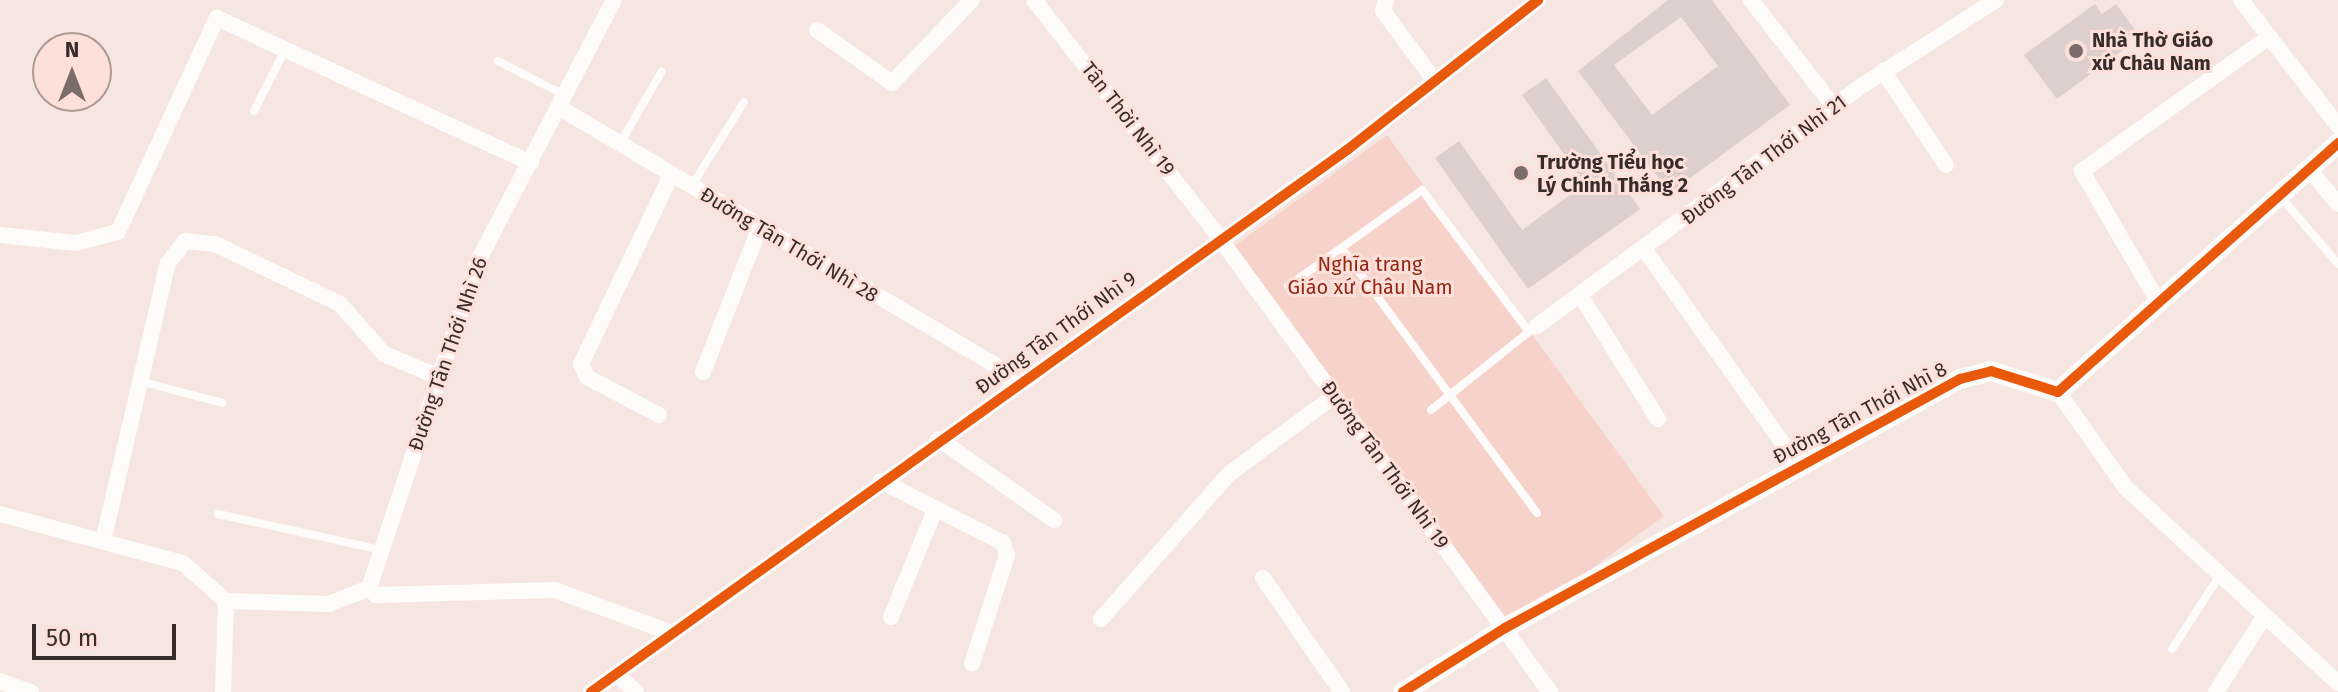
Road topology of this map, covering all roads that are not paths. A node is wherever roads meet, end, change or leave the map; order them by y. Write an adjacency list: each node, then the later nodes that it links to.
1 (614, 0): 16 (street, Đường Tân Thới Nhì 26)
2 (972, 0): 9 (street)
3 (1034, 0): 32 (street, Tân Thời Nhì 19)
4 (1386, 0): 15 (street)
5 (1538, 0): 15 (street, Đường Tân Thới Nhì 9)
6 (1751, 0): 18 (street)
7 (1996, 0): 14 (street, Đường Tân Thới Nhì 21)
8 (2241, 0): 10 (street)
9 (817, 30)
10 (2269, 37): 20 (street); 38 (street)
11 (285, 50): 19 (lane); 23 (street); 31 (street)
12 (498, 61): 16 (lane)
13 (662, 71): 21 (lane)
14 (1883, 71): 18 (street, Đường Tân Thới Nhì 21); 24 (street)
15 (1434, 80): 32 (street, Đường Tân Thới Nhì 9)
16 (564, 102): 21 (street, Đường Tân Thới Nhì 28); 23 (street, Đường Tân Thới Nhì 26)
17 (744, 102): 27 (lane)
18 (1834, 107): 34 (street, Đường Tân Thới Nhì 21)
19 (254, 111)
20 (2338, 126)
21 (619, 143): 26 (street, Đường Tân Thới Nhì 28)
22 (2338, 143): 25 (street)
23 (531, 163): 41 (street, Đường Tân Thới Nhì 26)
24 (1946, 165)
25 (2309, 169): 28 (street); 29 (street)
26 (671, 175): 27 (street, Đường Tân Thới Nhì 28); 49 (street)
27 (691, 187): 30 (street, Đường Tân Thới Nhì 28)
28 (2280, 195): 35 (lane); 38 (street)
29 (2338, 204)
30 (759, 229): 40 (street); 43 (street, Đường Tân Thới Nhì 28)
31 (0, 235)
32 (1218, 240): 43 (street, Đường Tân Thới Nhì 9); 45 (street, Đường Tân Thới Nhì 19)
33 (1343, 250): 36 (lane); 39 (lane); 46 (lane)
34 (1645, 250): 37 (street, Đường Tân Thới Nhì 21); 52 (street)
35 (2338, 264)
36 (1288, 286)
37 (1582, 298): 39 (street, Đường Tân Thới Nhì 21); 50 (street)
38 (2159, 303): 44 (street)
39 (1533, 329): 46 (lane)
40 (703, 372)
41 (439, 377): 42 (street); 60 (street, Đường Tân Thới Nhì 26)
42 (138, 381): 47 (lane); 59 (street)
43 (1015, 385): 51 (street, Đường Tân Thới Nhì 9)
44 (2058, 392): 52 (street, Đường Tân Thới Nhì 8); 61 (street)
45 (1334, 396): 67 (street); 68 (street, Đường Tân Thới Nhì 19)
46 (1449, 397): 48 (lane); 55 (lane)
47 (222, 403)
48 (1431, 410)
49 (659, 415)
50 (1658, 419)
51 (939, 439): 53 (street, Đường Tân Thới Nhì 9); 58 (street)
52 (1800, 467): 68 (street, Đường Tân Thới Nhì 8)
53 (881, 481): 54 (street); 69 (street, Đường Tân Thới Nhì 9)
54 (934, 512): 65 (street); 71 (street)
55 (1537, 513)
56 (0, 514): 59 (street)
57 (218, 514): 60 (lane)
58 (1054, 520)
59 (104, 537): 64 (street)
60 (382, 550): 63 (street, Đường Tân Thới Nhì 26)
61 (2220, 575): 66 (street); 70 (lane)
62 (1263, 578): 79 (street)
63 (369, 588): 64 (street); 69 (street)
64 (226, 601): 76 (street)
65 (891, 617)
66 (2264, 617): 74 (street); 82 (street)
67 (1101, 619)
68 (1505, 628): 80 (street, Đường Tân Thới Nhì 8); 81 (street, Đường Tân Thới Nhì 19)
69 (672, 633): 72 (street, Đường Tân Thới Nhì 9)
70 (2172, 649)
71 (972, 664)
72 (616, 674): 77 (street, Đường Tân Thới Nhì 9); 78 (street)
73 (0, 681): 75 (street)
74 (2338, 683)
75 (31, 692)
76 (223, 692)
77 (591, 692)
78 (636, 692)
79 (1342, 692)
80 (1403, 692)
81 (1550, 692)
82 (2216, 692)

